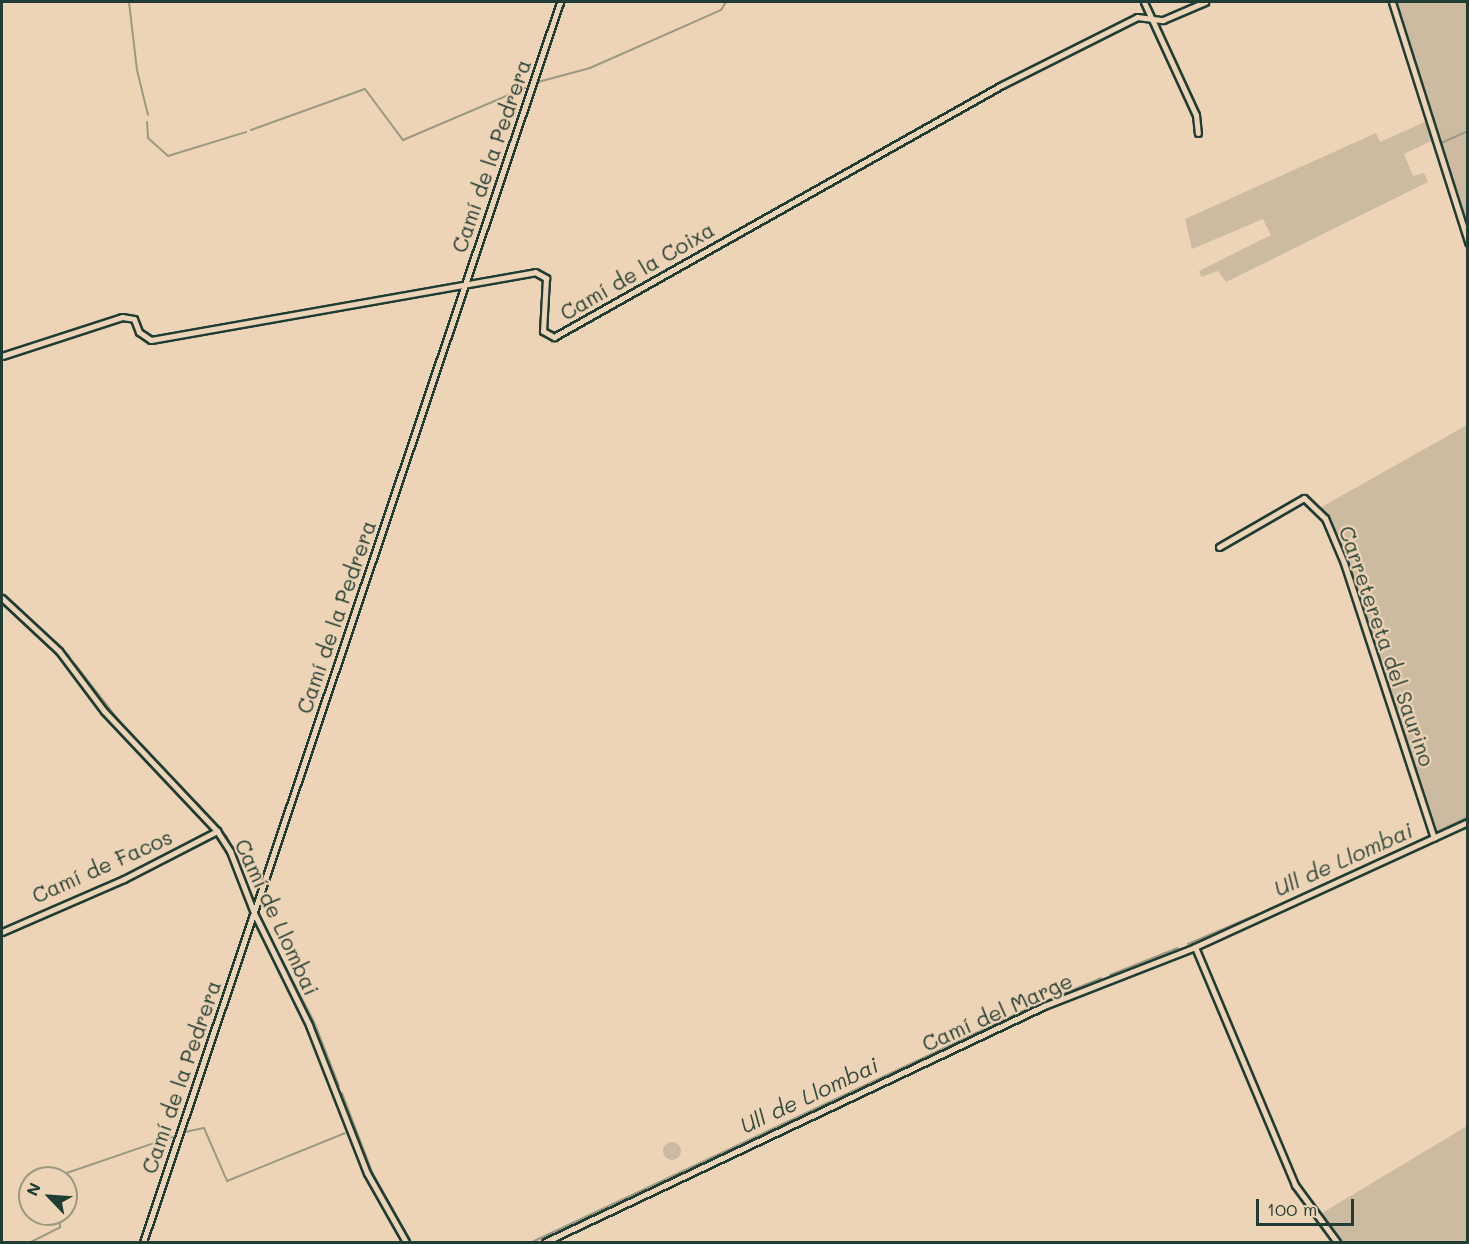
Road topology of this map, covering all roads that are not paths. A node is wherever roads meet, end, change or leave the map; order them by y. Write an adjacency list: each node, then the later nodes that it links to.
1 (560, 2): 8 (street, Camí de la Pedrera)
2 (1144, 2): 5 (street)
3 (1205, 2): 5 (street, Camí de la Coixa)
4 (1392, 2): 7 (street)
5 (1151, 18): 6 (street); 8 (street, Camí de la Coixa)
6 (1198, 133)
7 (1467, 242)
8 (465, 285): 9 (street, Camí de la Coixa); 15 (street, Camí de la Pedrera)
9 (2, 356)
10 (1219, 547): 14 (street, Carretereta del Saurino)
11 (2, 598): 13 (street, Camí de Llombai)
12 (1467, 822): 14 (street, Camí del Marge)
13 (217, 831): 15 (street, Camí de Llombai); 16 (street, Camí de Facos)
14 (1434, 838): 17 (street, Camí del Marge)
15 (254, 913): 18 (street, Camí de la Pedrera); 19 (street, Camí de Llombai)
16 (2, 932)
17 (1195, 947): 20 (street, Camí del Marge); 21 (street)
18 (142, 1242)
19 (406, 1242)
20 (545, 1242)
21 (1337, 1242)

